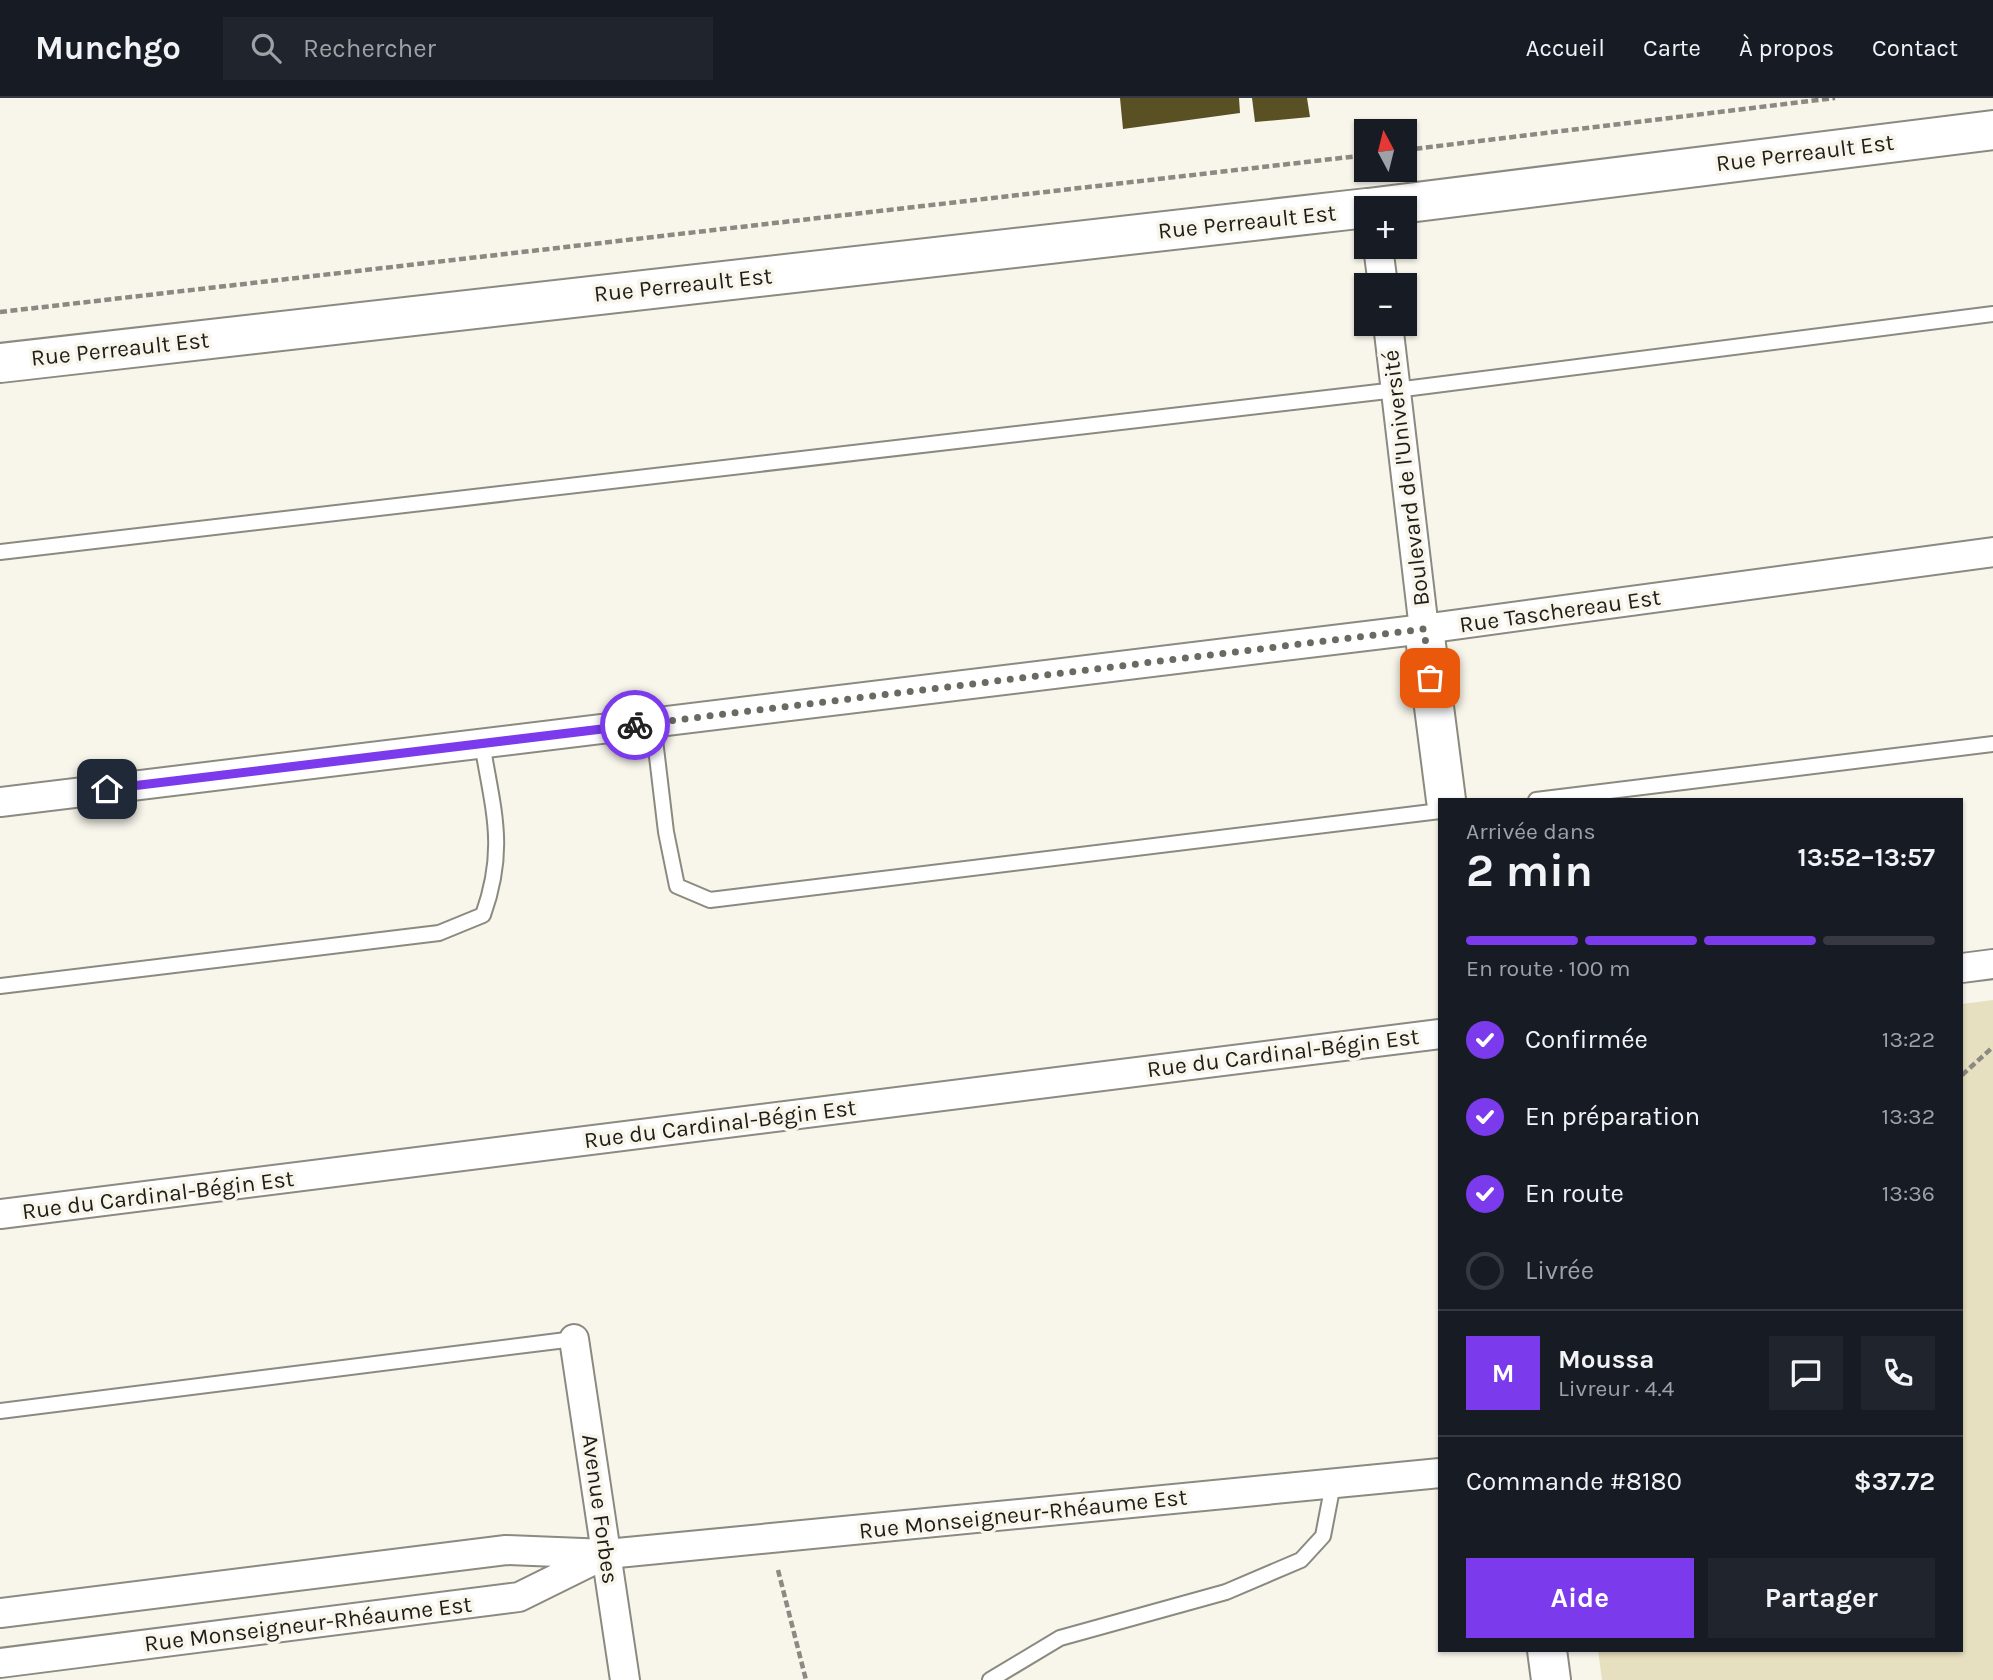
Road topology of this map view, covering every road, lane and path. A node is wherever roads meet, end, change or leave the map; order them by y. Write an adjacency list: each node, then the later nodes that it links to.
1 (1835, 98): 3 (path)
2 (1993, 130): 5 (street, Rue Perreault Est)
3 (1418, 148)
4 (1354, 156): 7 (path)
5 (1417, 203)
6 (1354, 209): 10 (street, Rue Perreault Est)
7 (0, 312)
8 (1993, 314): 11 (lane)
9 (1389, 336): 11 (street, Boulevard de l'Université)
10 (0, 363)
11 (1396, 390): 12 (lane); 14 (street, Boulevard de l'Université)
12 (0, 552)
13 (1993, 552): 14 (street, Rue Taschereau Est)
14 (1424, 629): 15 (street, Rue Taschereau Est); 18 (street, Boulevard de l'Université)
15 (653, 723): 16 (street, Rue Taschereau Est); 21 (lane)
16 (482, 743): 20 (street, Rue Taschereau Est); 24 (lane)
17 (1993, 744): 19 (lane)
18 (1446, 798)
19 (1552, 798)
20 (0, 802)
21 (1438, 811)
22 (1993, 964): 23 (street)
23 (1963, 968)
24 (0, 986)
25 (1438, 1034): 28 (street, Rue du Cardinal-Bégin Est)
26 (1993, 1047): 27 (path)
27 (1963, 1074)
28 (0, 1214)
29 (574, 1339): 30 (lane); 34 (street, Avenue Forbes)
30 (0, 1410)
31 (1438, 1474): 32 (street, Rue Monseigneur-Rhéaume Est)
32 (1333, 1484): 33 (street, Rue Monseigneur-Rhéaume Est); 40 (lane)
33 (769, 1538): 34 (street, Rue Monseigneur-Rhéaume Est); 39 (path)
34 (607, 1554): 35 (street, Rue Monseigneur-Rhéaume Est); 37 (street, Rue Monseigneur-Rhéaume Est); 38 (street, Avenue Forbes)
35 (0, 1612)
36 (1547, 1652): 41 (street)
37 (0, 1663)
38 (625, 1680)
39 (806, 1680)
40 (990, 1680)
41 (1551, 1680)

